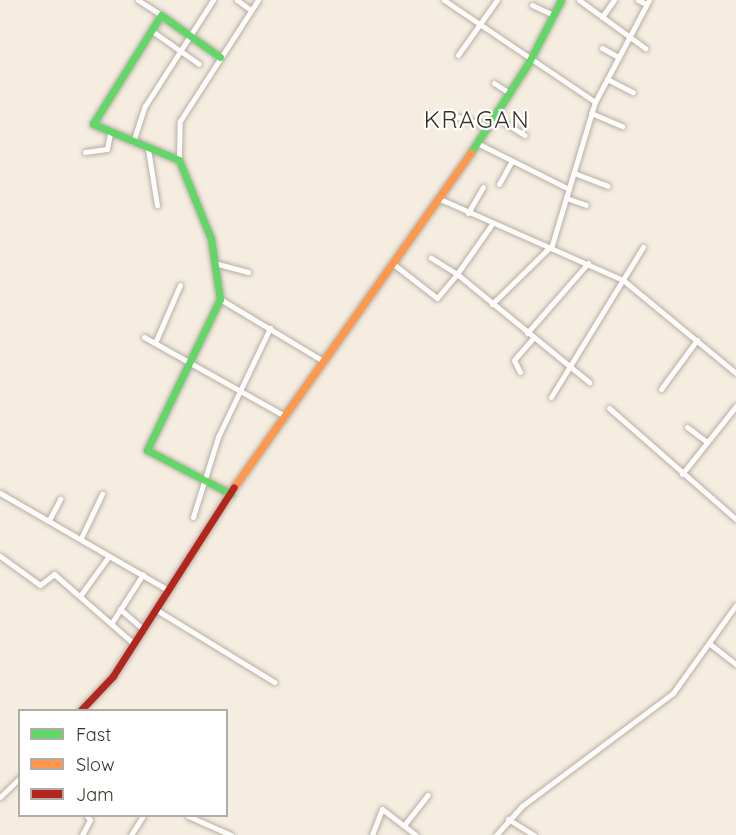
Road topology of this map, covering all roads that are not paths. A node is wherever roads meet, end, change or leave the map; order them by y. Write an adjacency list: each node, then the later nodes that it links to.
1 (138, 0): 14 (street)
2 (213, 0): 19 (street)
3 (237, 0): 13 (street)
4 (258, 0): 13 (street)
5 (444, 0): 17 (street)
6 (497, 0): 17 (street)
7 (561, 0): 15 (street)
8 (579, 0): 16 (street)
9 (614, 0): 16 (street)
10 (638, 0): 11 (street)
11 (648, 2): 20 (street)
12 (532, 5): 15 (street)
13 (251, 10): 25 (street)
14 (161, 15): 18 (street); 19 (street)
15 (553, 15): 27 (street)
16 (602, 17): 20 (street)
17 (478, 25): 24 (street); 27 (street)
18 (152, 31): 23 (street); 39 (street)
19 (189, 36): 23 (street); 25 (street)
20 (630, 38): 22 (street); 26 (street)
21 (602, 48): 26 (street)
22 (645, 48)
23 (181, 50): 28 (street); 41 (street)
24 (459, 55)
25 (220, 57): 45 (street)
26 (618, 57): 29 (street)
27 (529, 62): 31 (street); 33 (street)
28 (200, 64)
29 (607, 79): 32 (street); 33 (street)
30 (494, 84): 31 (street)
31 (508, 92): 35 (street)
32 (633, 92)
33 (595, 102): 34 (street)
34 (591, 113): 38 (street); 47 (street)
35 (494, 116): 37 (street); 40 (street)
36 (458, 117): 37 (street)
37 (487, 126): 42 (street)
38 (622, 126)
39 (110, 134): 41 (street); 44 (street)
40 (525, 135)
41 (133, 142): 43 (street)
42 (477, 143): 46 (street); 52 (street)
43 (148, 148): 45 (street); 54 (street)
44 (85, 152)
45 (179, 160): 63 (street)
46 (512, 161): 48 (street); 51 (street)
47 (574, 172): 49 (street); 51 (street)
48 (499, 184)
49 (608, 186)
50 (483, 187): 56 (street)
51 (569, 189): 53 (street)
52 (440, 198): 56 (street); 61 (street)
53 (566, 198): 55 (street); 59 (street)
54 (157, 205)
55 (586, 206)
56 (468, 213): 57 (street)
57 (492, 224): 59 (street); 65 (street)
58 (643, 247): 66 (street)
59 (549, 249): 62 (street); 69 (street)
60 (431, 258): 65 (street)
61 (392, 263): 65 (street); 76 (street)
62 (588, 263): 66 (street); 71 (street)
63 (218, 264): 64 (street); 68 (street)
64 (248, 272)
65 (457, 274): 69 (street)
66 (623, 280): 74 (street); 78 (street)
67 (180, 285): 75 (street)
68 (220, 299): 70 (street); 77 (street)
69 (492, 304): 71 (street)
70 (270, 328): 76 (street); 83 (street)
71 (527, 333): 73 (street)
72 (144, 337): 75 (street)
73 (533, 338): 78 (street); 79 (street)
74 (698, 339): 80 (street); 82 (street)
75 (155, 343): 77 (street)
76 (323, 361): 87 (street)
77 (186, 363): 83 (street); 91 (street)
78 (572, 365): 81 (street); 84 (street)
79 (520, 372)
80 (736, 373)
81 (589, 382)
82 (661, 389)
83 (240, 391): 87 (street); 91 (street)
84 (551, 397)
85 (736, 406): 89 (street)
86 (609, 408): 90 (street)
87 (285, 416): 94 (street)
88 (687, 427): 89 (street)
89 (707, 442): 90 (street)
90 (682, 474): 97 (street)
91 (202, 475): 94 (street); 96 (street)
92 (0, 493): 98 (street)
93 (102, 494): 99 (street)
94 (231, 494): 103 (street)
95 (60, 499): 98 (street)
96 (193, 517)
97 (736, 519)
98 (49, 520): 99 (street)
99 (81, 538): 101 (street)
100 (0, 556): 104 (street)
101 (109, 556): 102 (street); 104 (street)
102 (143, 574): 103 (street); 106 (street)
103 (168, 590): 107 (street)
104 (80, 597): 108 (street)
105 (736, 605): 111 (street)
106 (120, 609): 108 (street); 109 (street)
107 (155, 609): 109 (street); 113 (street)
108 (111, 624): 110 (street)
109 (142, 628): 110 (street)
110 (133, 643): 114 (street)
111 (710, 644): 112 (street); 121 (street)
112 (736, 664)
113 (274, 682)
114 (83, 709)
115 (18, 780): 117 (street)
116 (428, 795): 122 (street)
117 (0, 797)
118 (88, 817): 123 (street)
119 (142, 817): 124 (street)
120 (190, 817): 125 (street)
121 (508, 819): 128 (street); 129 (street)
122 (405, 824): 126 (street); 127 (street)
123 (82, 835)
124 (131, 835)
125 (231, 835)
126 (372, 835)
127 (416, 835)
128 (496, 835)
129 (534, 835)

